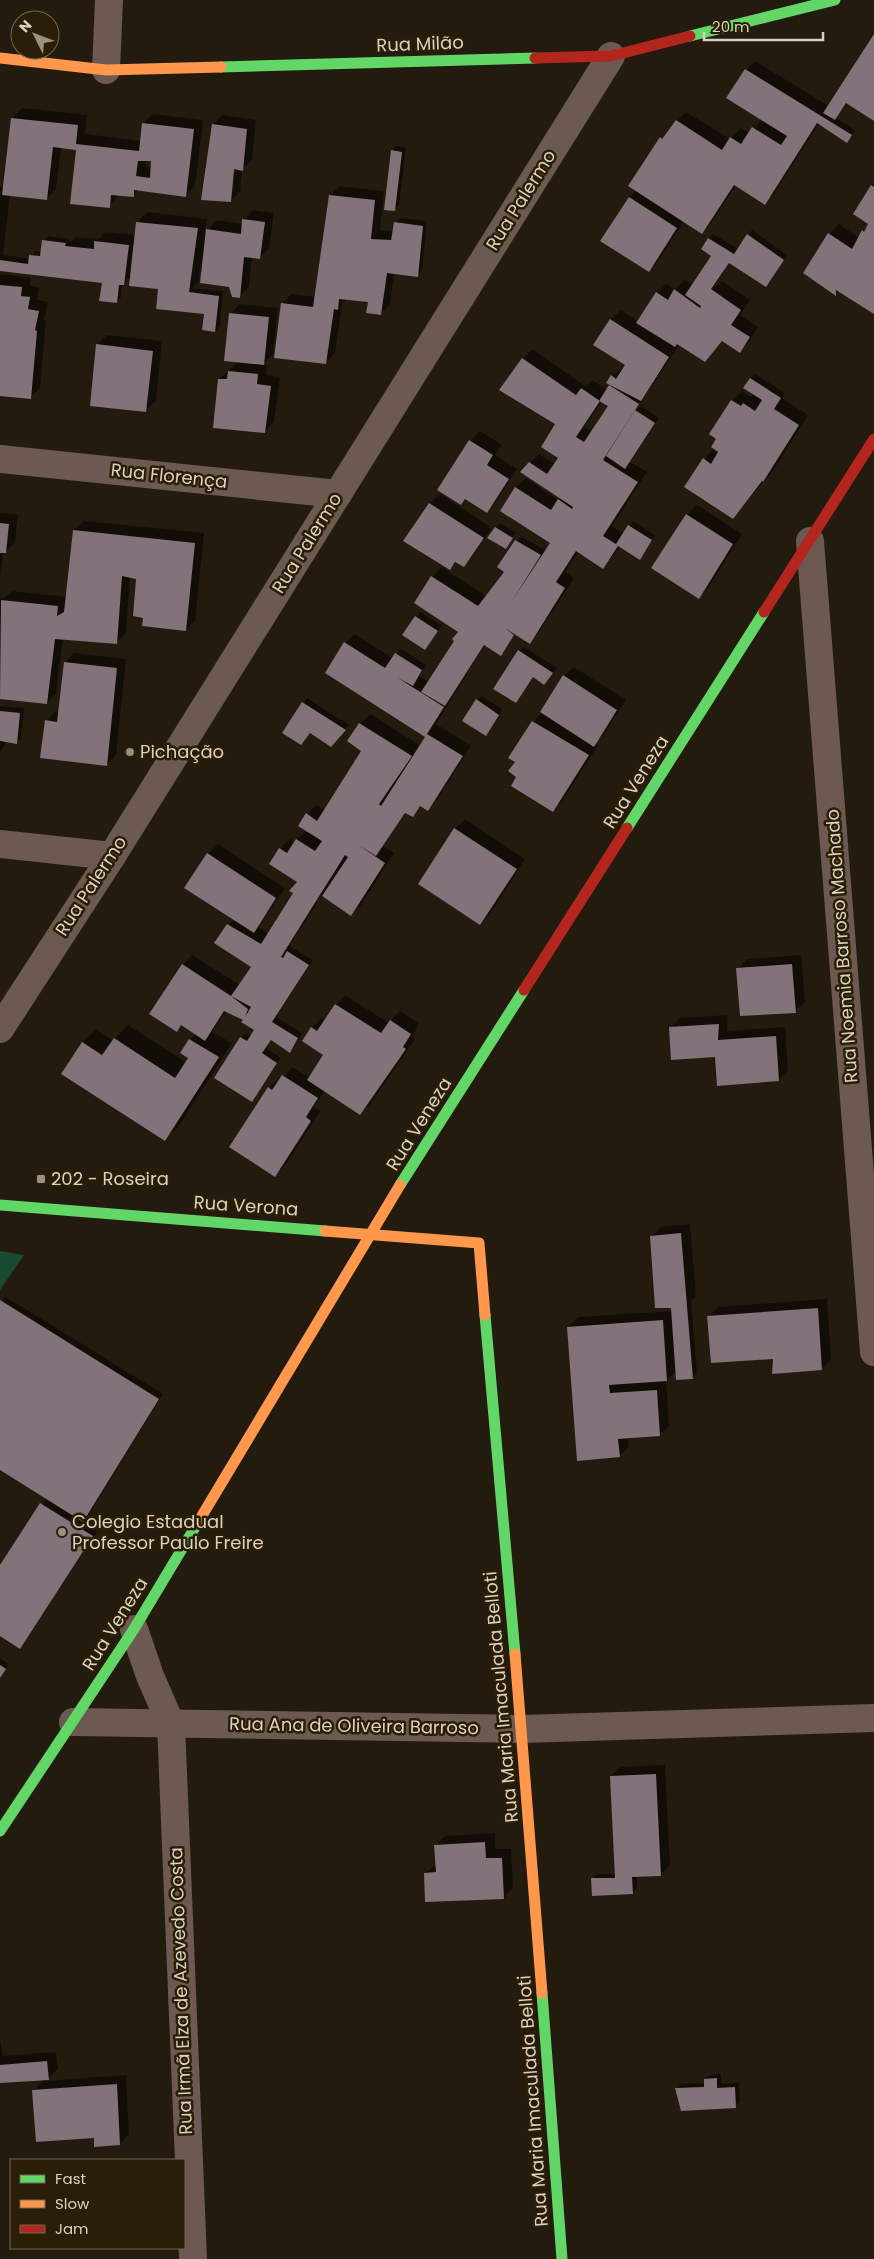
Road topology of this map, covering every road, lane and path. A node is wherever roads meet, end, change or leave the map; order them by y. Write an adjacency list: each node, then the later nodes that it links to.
1 (109, 0): 5 (street)
2 (834, 0): 3 (street, Rua Milão)
3 (611, 56): 5 (street, Rua Milão); 8 (street, Rua Palermo)
4 (0, 58): 5 (street, Rua Milão)
5 (106, 70)
6 (874, 439): 9 (street, Rua Veneza)
7 (0, 459): 8 (street, Rua Florença)
8 (338, 494): 11 (street, Rua Palermo)
9 (810, 541): 14 (street, Rua Veneza); 15 (street, Rua Noemia Barroso Machado)
10 (0, 844): 11 (street)
11 (112, 856): 12 (street, Rua Palermo)
12 (0, 1029)
13 (0, 1205): 14 (street, Rua Verona)
14 (370, 1233): 16 (street, Rua Veneza); 20 (street, Rua Maria Imaculada Belloti)
15 (874, 1352)
16 (134, 1629): 18 (street, Rua Veneza); 19 (street)
17 (874, 1718): 20 (street, Rua Ana de Oliveira Barroso)
18 (73, 1722): 19 (street, Rua Ana de Oliveira Barroso); 21 (street, Rua Veneza)
19 (171, 1724): 20 (street, Rua Ana de Oliveira Barroso); 22 (street, Rua Irmã Elza de Azevedo Costa)
20 (522, 1729): 23 (street, Rua Maria Imaculada Belloti)
21 (0, 1831)
22 (193, 2259)
23 (562, 2259)

